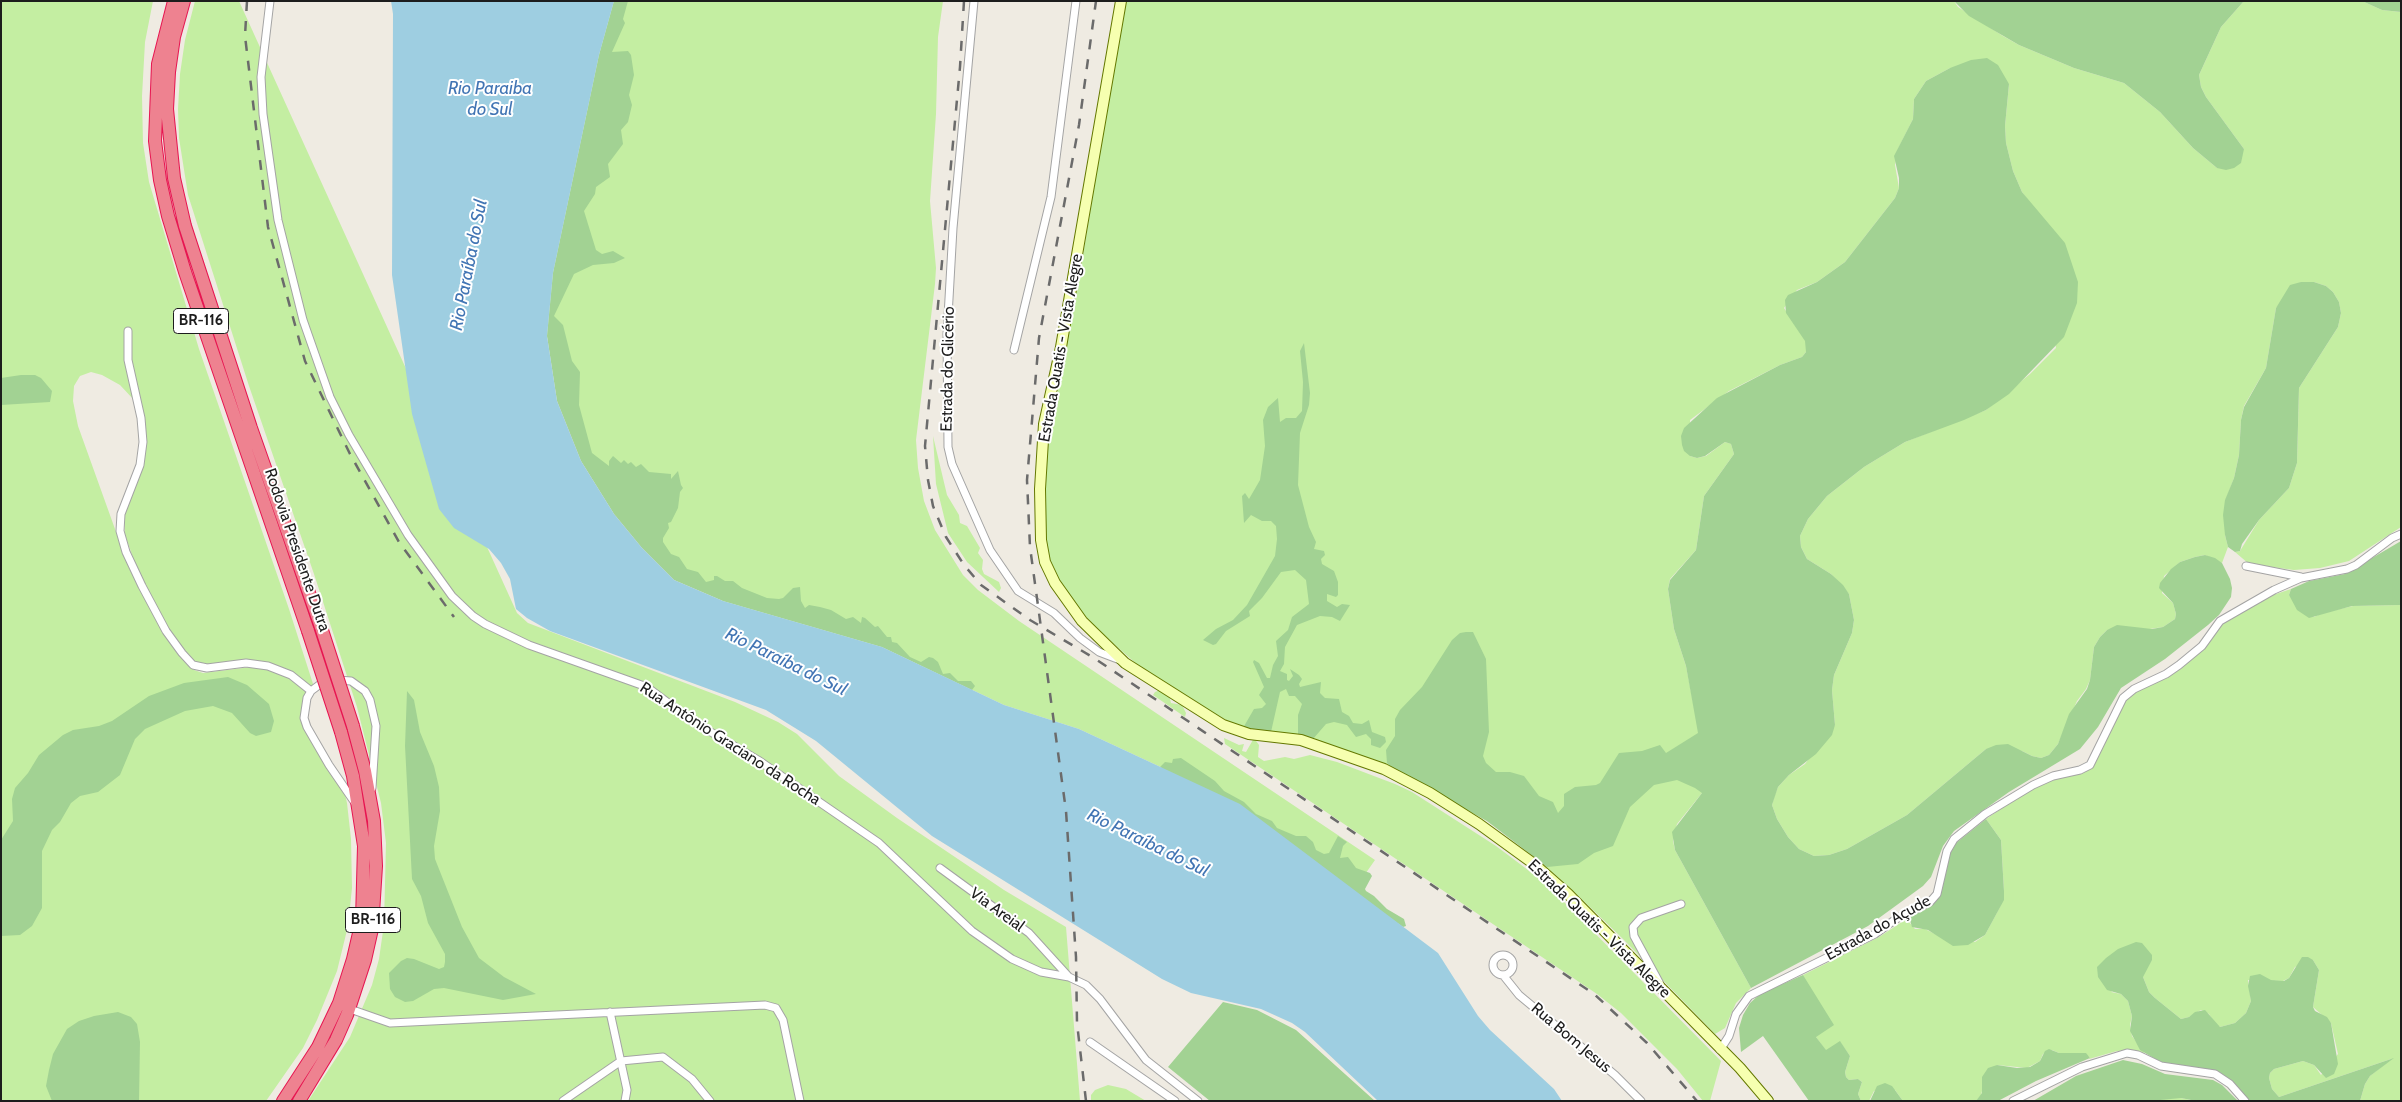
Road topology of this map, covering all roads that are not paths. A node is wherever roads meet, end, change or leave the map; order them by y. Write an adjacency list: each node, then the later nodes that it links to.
1 (174, 1): 12 (highway, Rodovia Presidente Dutra / BR-116)
2 (184, 1): 12 (highway, Rodovia Presidente Dutra / BR-116)
3 (270, 1): 19 (street, Rua Antônio Graciano da Rocha)
4 (974, 1): 13 (street, Estrada do Glicério)
5 (1076, 1): 8 (street)
6 (1120, 1): 13 (street, Estrada Quatis - Vista Alegre)
7 (128, 331): 14 (street)
8 (1014, 350)
9 (2401, 534): 11 (street, Estrada do Açude)
10 (2246, 566): 11 (street)
11 (2301, 578): 24 (street, Estrada do Açude)
12 (315, 629): 15 (highway, Rodovia Presidente Dutra / BR-116, bridge)
13 (1125, 662): 20 (street, Estrada Quatis - Vista Alegre)
14 (311, 691): 15 (street); 15 (street)
15 (365, 805): 21 (highway, Rodovia Presidente Dutra / BR-116); 26 (highway, Rodovia Presidente Dutra / BR-116)
16 (940, 868): 19 (street, Via Areial)
17 (1681, 904): 20 (street)
18 (1503, 975): 34 (street, Rua Bom Jesus)
19 (1069, 977): 33 (street, Rua Antônio Graciano da Rocha)
20 (1662, 989): 24 (street, Estrada Quatis - Vista Alegre)
21 (350, 1009): 22 (street); 27 (highway, Rodovia Presidente Dutra / BR-116)
22 (610, 1012): 25 (street); 31 (street)
23 (1090, 1042): 32 (street)
24 (1720, 1050): 35 (street, Estrada Quatis - Vista Alegre)
25 (620, 1061): 28 (street); 29 (street); 30 (street)
26 (283, 1101)
27 (299, 1101)
28 (563, 1101)
29 (625, 1101)
30 (710, 1101)
31 (800, 1101)
32 (1175, 1101)
33 (1198, 1101)
34 (1641, 1101)
35 (1768, 1101)
36 (2014, 1101): 37 (street)
37 (2245, 1101)

